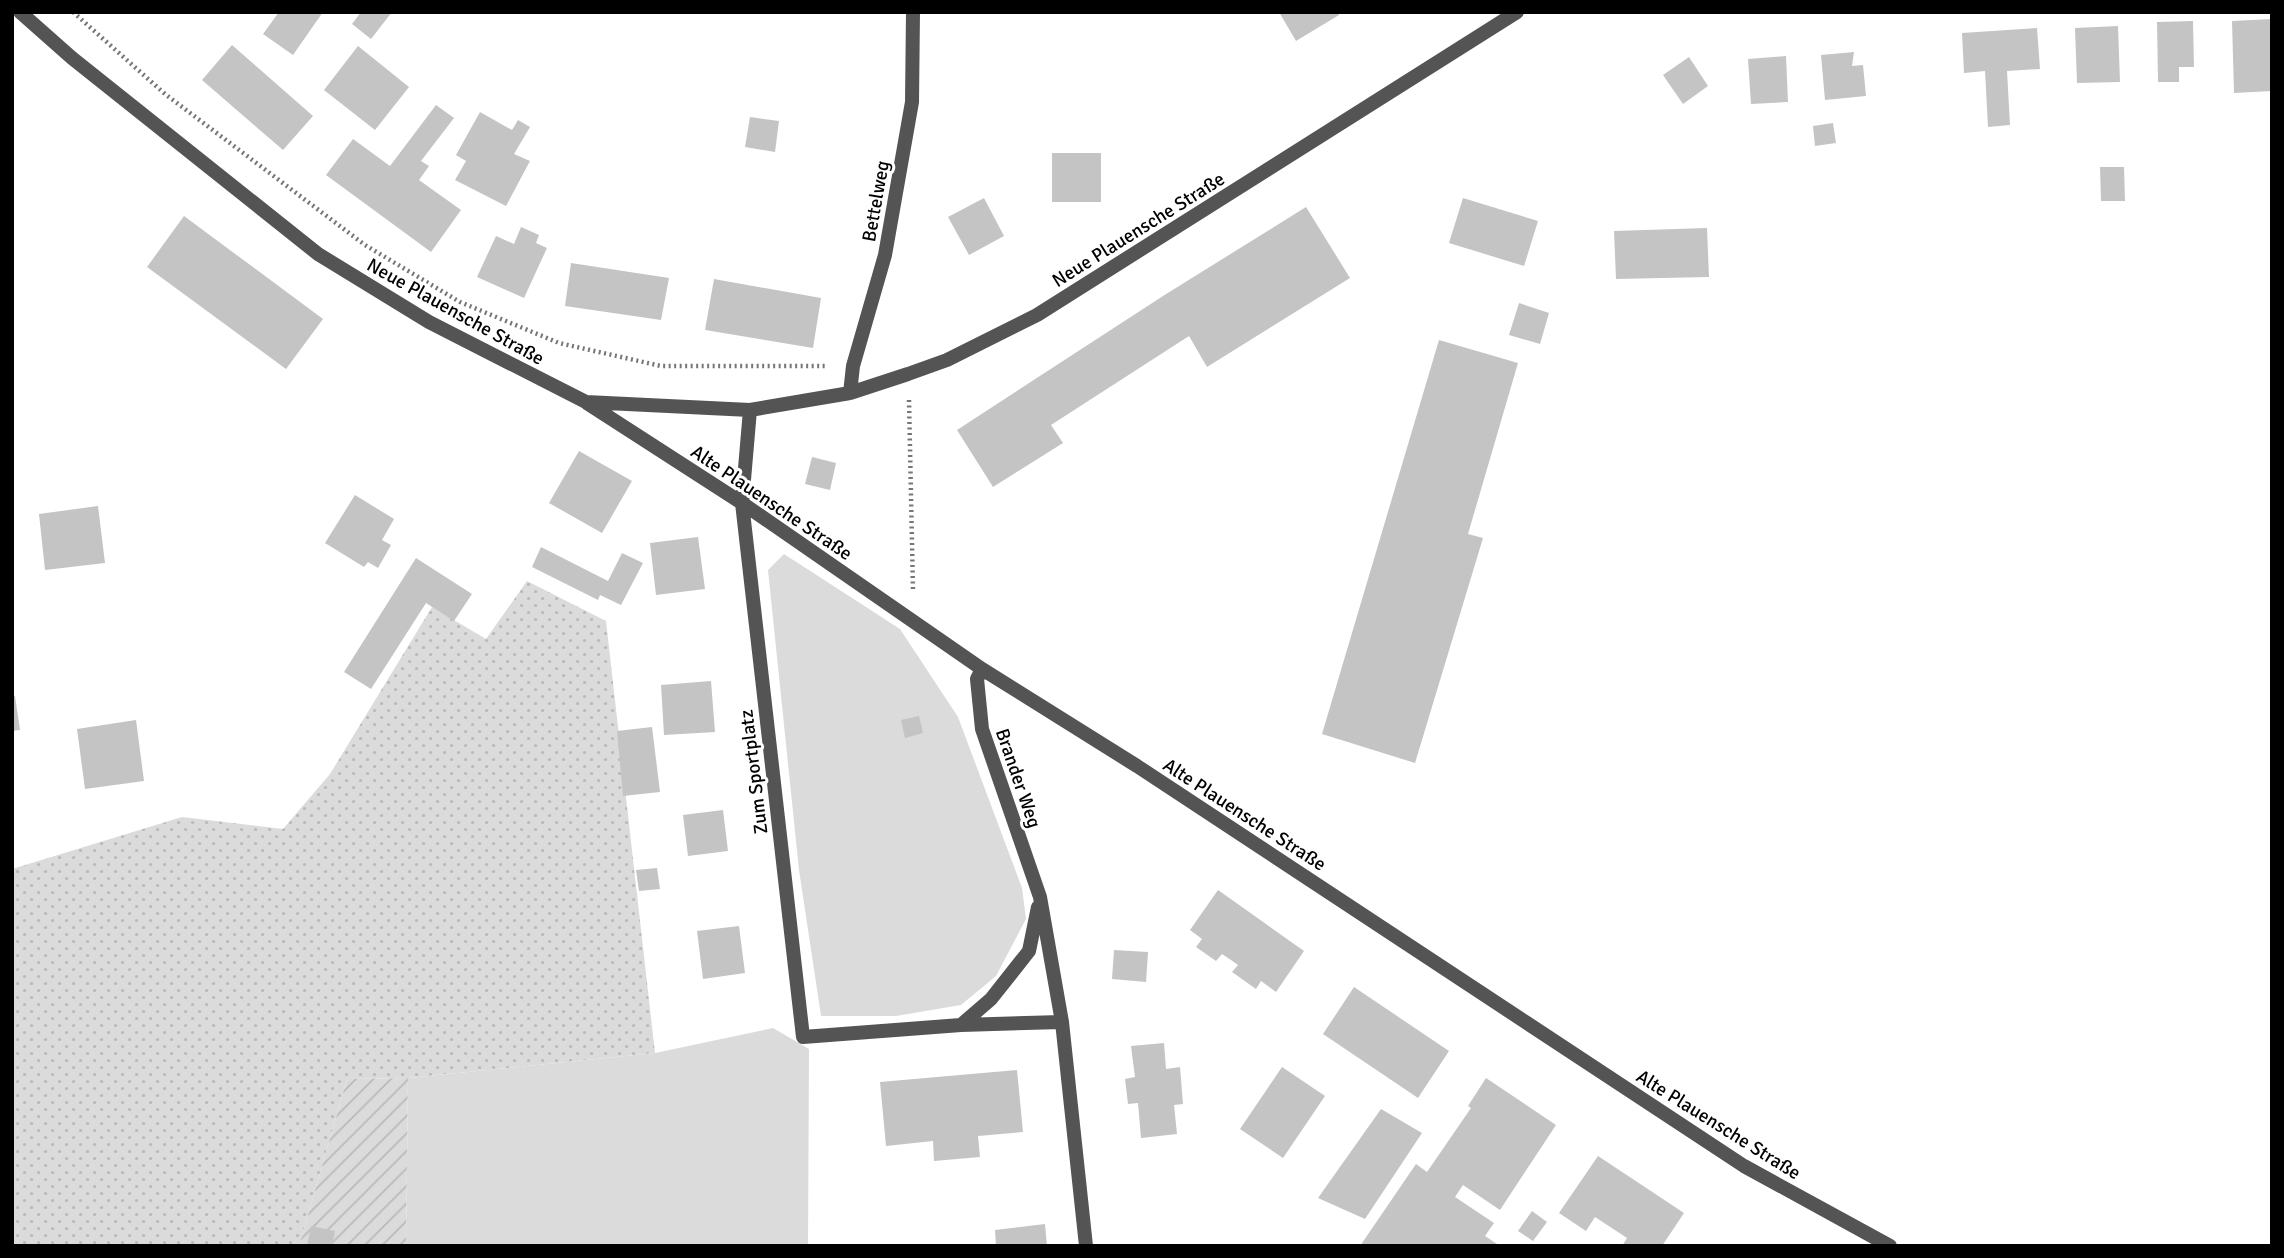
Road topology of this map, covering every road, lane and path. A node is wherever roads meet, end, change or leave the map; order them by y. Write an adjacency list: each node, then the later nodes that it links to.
1 (20, 12): 8 (street, Neue Plauensche Straße)
2 (73, 12): 5 (path)
3 (913, 12): 5 (street, Bettelweg)
4 (1517, 12): 6 (street, Neue Plauensche Straße)
5 (853, 366): 7 (street, Bettelweg)
6 (908, 374): 7 (street, Neue Plauensche Straße); 11 (path)
7 (850, 393): 9 (street, Neue Plauensche Straße)
8 (586, 402): 9 (street, Neue Plauensche Straße); 10 (street, Alte Plauensche Straße)
9 (750, 410): 10 (street)
10 (741, 503): 11 (street, Alte Plauensche Straße); 15 (street, Zum Sportplatz)
11 (914, 622): 12 (street, Alte Plauensche Straße)
12 (982, 669): 13 (street, Brander Weg); 17 (street, Alte Plauensche Straße)
13 (1040, 897): 14 (street, Brander Weg); 15 (street)
14 (1062, 1021): 15 (street); 16 (street, Brander Weg)
15 (961, 1025)
16 (1086, 1246)
17 (1890, 1246)

